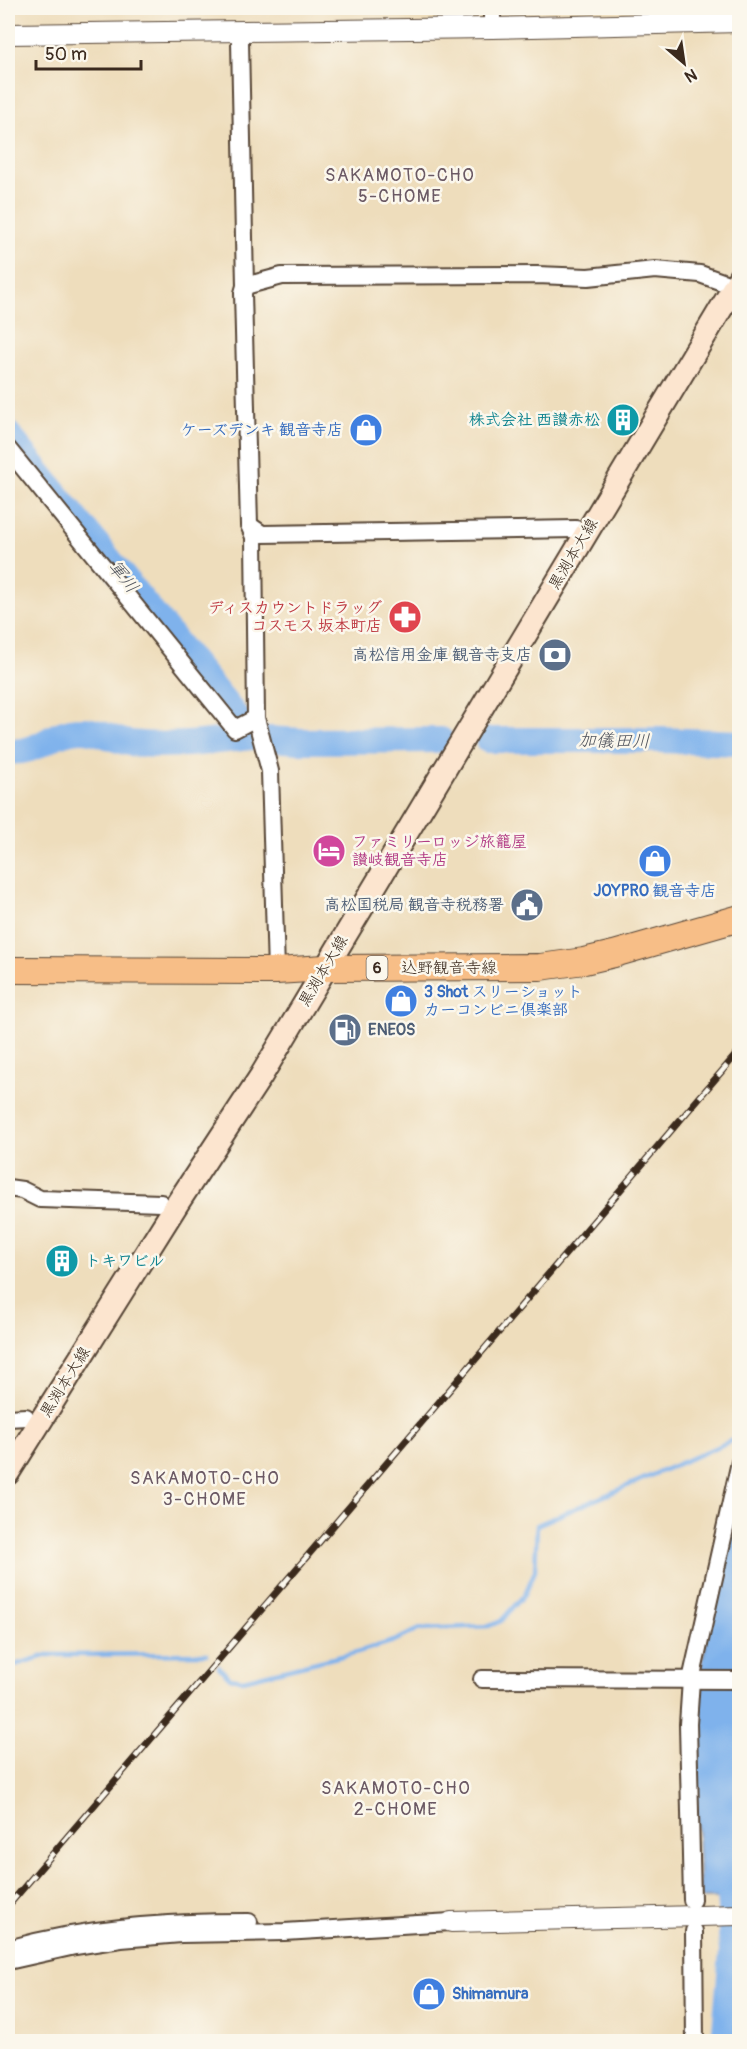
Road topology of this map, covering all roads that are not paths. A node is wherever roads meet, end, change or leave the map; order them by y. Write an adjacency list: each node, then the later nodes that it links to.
1 (492, 8): 3 (street)
2 (740, 22): 3 (street)
3 (492, 28): 4 (street)
4 (8, 34)
5 (240, 41): 7 (street)
6 (732, 280): 7 (street); 13 (main road, 黒渕本大線)
7 (245, 286): 9 (street)
8 (8, 449): 11 (street)
9 (249, 525): 10 (street); 11 (street)
10 (576, 529)
11 (256, 718): 15 (street)
12 (740, 918): 13 (main road, 込野観音寺線 / 6)
13 (325, 968): 15 (main road, 込野観音寺線 / 6); 21 (main road, 黒渕本大線)
14 (8, 970): 15 (main road, 込野観音寺線 / 6)
15 (276, 971)
16 (8, 1188): 17 (street)
17 (161, 1203)
18 (26, 1417): 19 (street)
19 (8, 1418)
20 (740, 1462): 23 (street)
21 (8, 1473)
22 (482, 1679): 23 (street)
23 (691, 1680): 24 (street); 26 (street)
24 (740, 1680)
25 (740, 1915): 26 (street)
26 (694, 1916): 27 (street); 31 (street)
27 (451, 1922): 28 (street)
28 (283, 1927): 29 (street); 30 (street)
29 (8, 1949)
30 (8, 1961)
31 (695, 2042)

